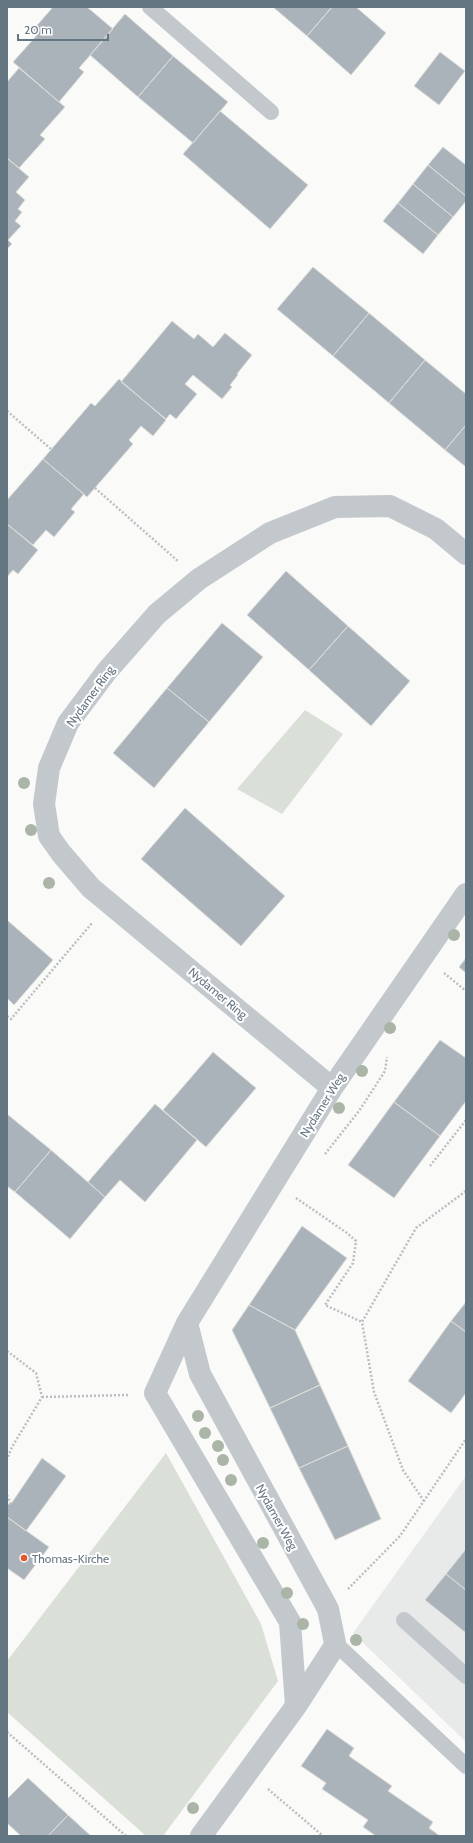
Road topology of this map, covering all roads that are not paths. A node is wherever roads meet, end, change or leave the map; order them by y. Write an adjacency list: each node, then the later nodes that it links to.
1 (150, 7): 2 (lane)
2 (271, 112)
3 (466, 554): 5 (street, Nydamer Ring)
4 (466, 894): 5 (street, Nydamer Weg)
5 (332, 1088): 6 (street, Nydamer Weg)
6 (187, 1323): 8 (street, Nydamer Weg); 10 (street, Nydamer Weg)
7 (404, 1620): 9 (lane)
8 (335, 1643): 10 (street); 11 (lane)
9 (466, 1676)
10 (296, 1706): 12 (street)
11 (466, 1766)
12 (201, 1836)

